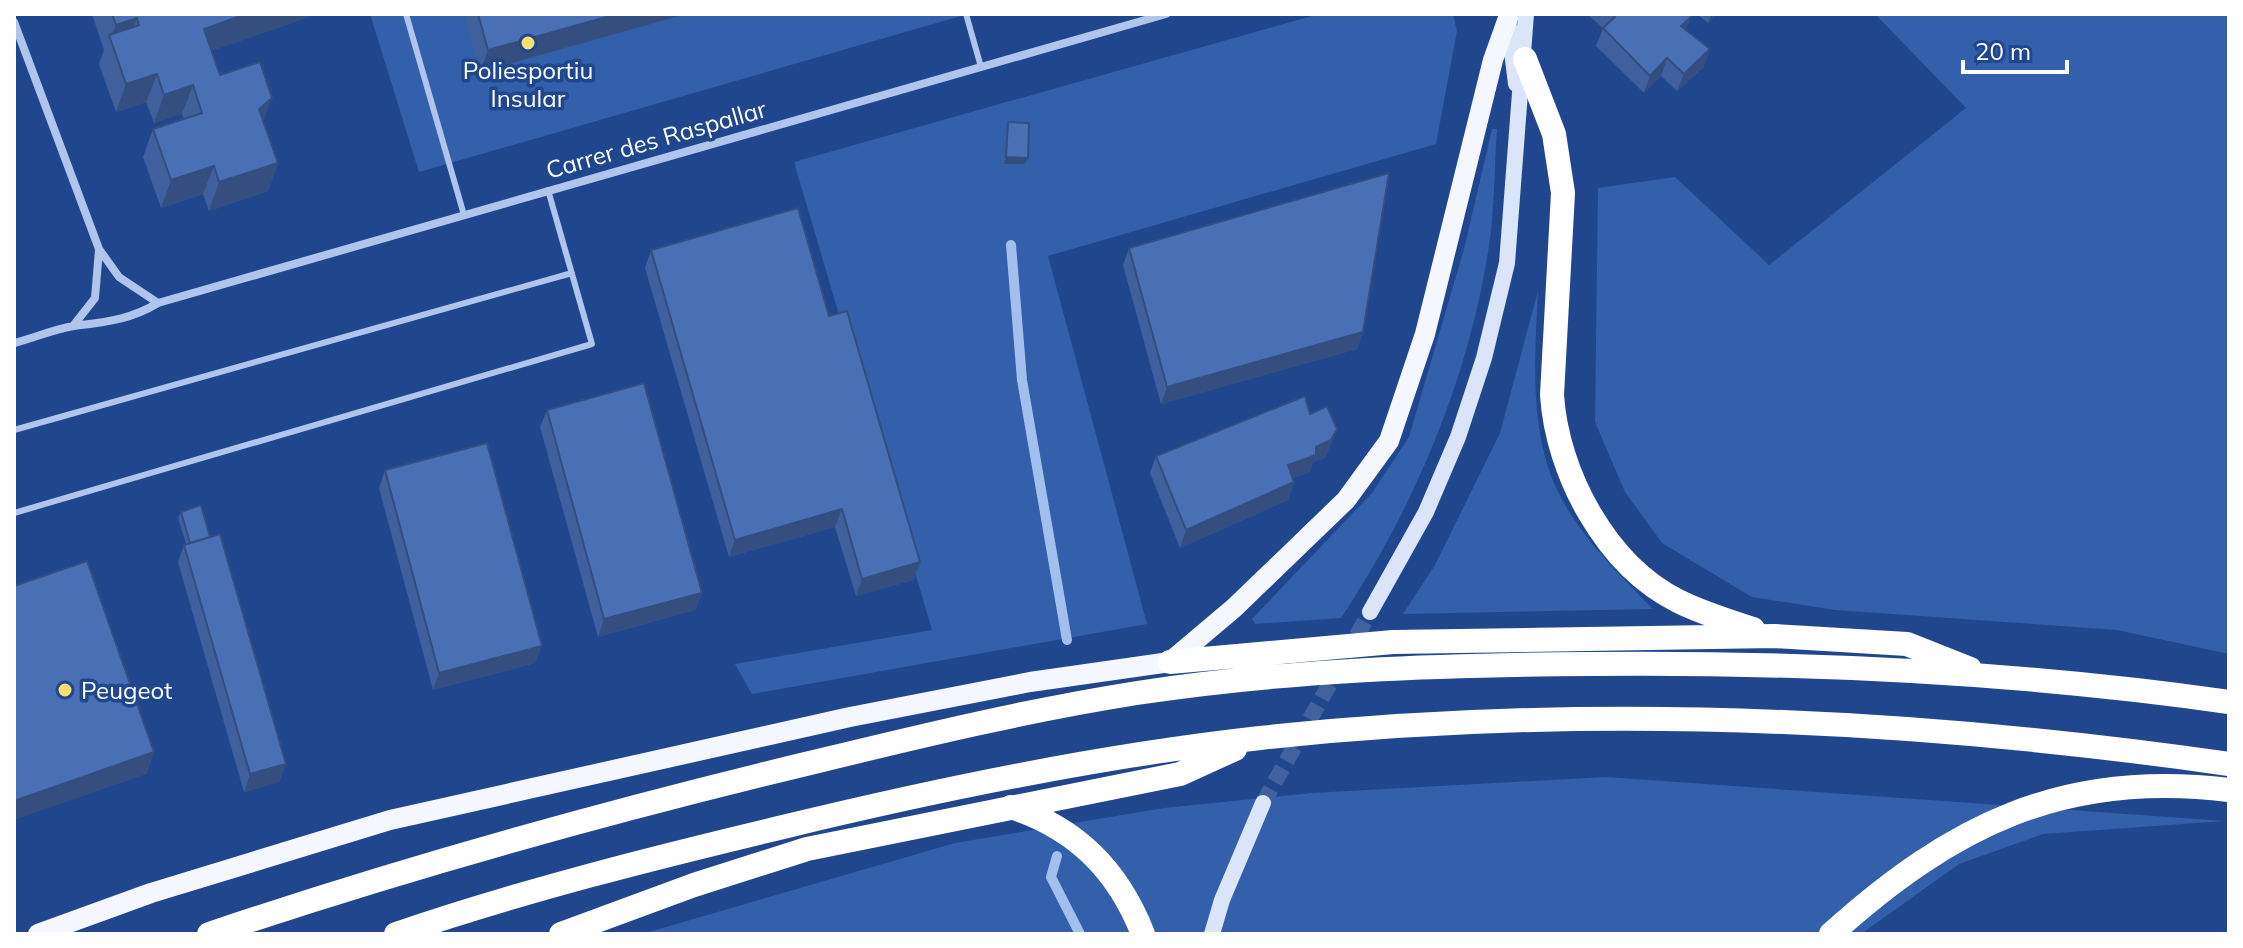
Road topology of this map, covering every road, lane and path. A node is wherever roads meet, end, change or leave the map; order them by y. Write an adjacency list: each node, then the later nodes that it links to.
1 (406, 14): 10 (lane)
2 (966, 14): 7 (lane)
3 (1166, 14): 7 (street, Carrer des Raspallar)
4 (1514, 15): 6 (street); 8 (street); 20 (main road)
5 (14, 22): 11 (street)
6 (1525, 59): 8 (street); 19 (highway)
7 (981, 67): 9 (street, Carrer des Raspallar)
8 (1519, 108): 18 (street)
9 (548, 190): 10 (street, Carrer des Raspallar); 12 (lane)
10 (464, 215): 13 (street, Carrer des Raspallar)
11 (99, 249): 13 (street); 14 (street)
12 (572, 273): 16 (lane); 17 (lane)
13 (158, 303): 14 (street, Carrer des Raspallar)
14 (73, 326): 15 (street, Carrer des Raspallar)
15 (14, 343)
16 (14, 430)
17 (14, 513)
18 (1370, 612)
19 (1774, 636): 20 (highway); 21 (highway)
20 (1170, 662): 28 (main road)
21 (1990, 678): 22 (highway); 29 (highway)
22 (2229, 702)
23 (1260, 738): 24 (highway); 27 (highway); 30 (highway)
24 (2229, 764)
25 (2229, 790): 34 (highway)
26 (1263, 803): 33 (street)
27 (1009, 806): 31 (highway); 32 (highway)
28 (38, 934)
29 (209, 934)
30 (396, 934)
31 (561, 934)
32 (1143, 934)
33 (1212, 934)
34 (1831, 934)

